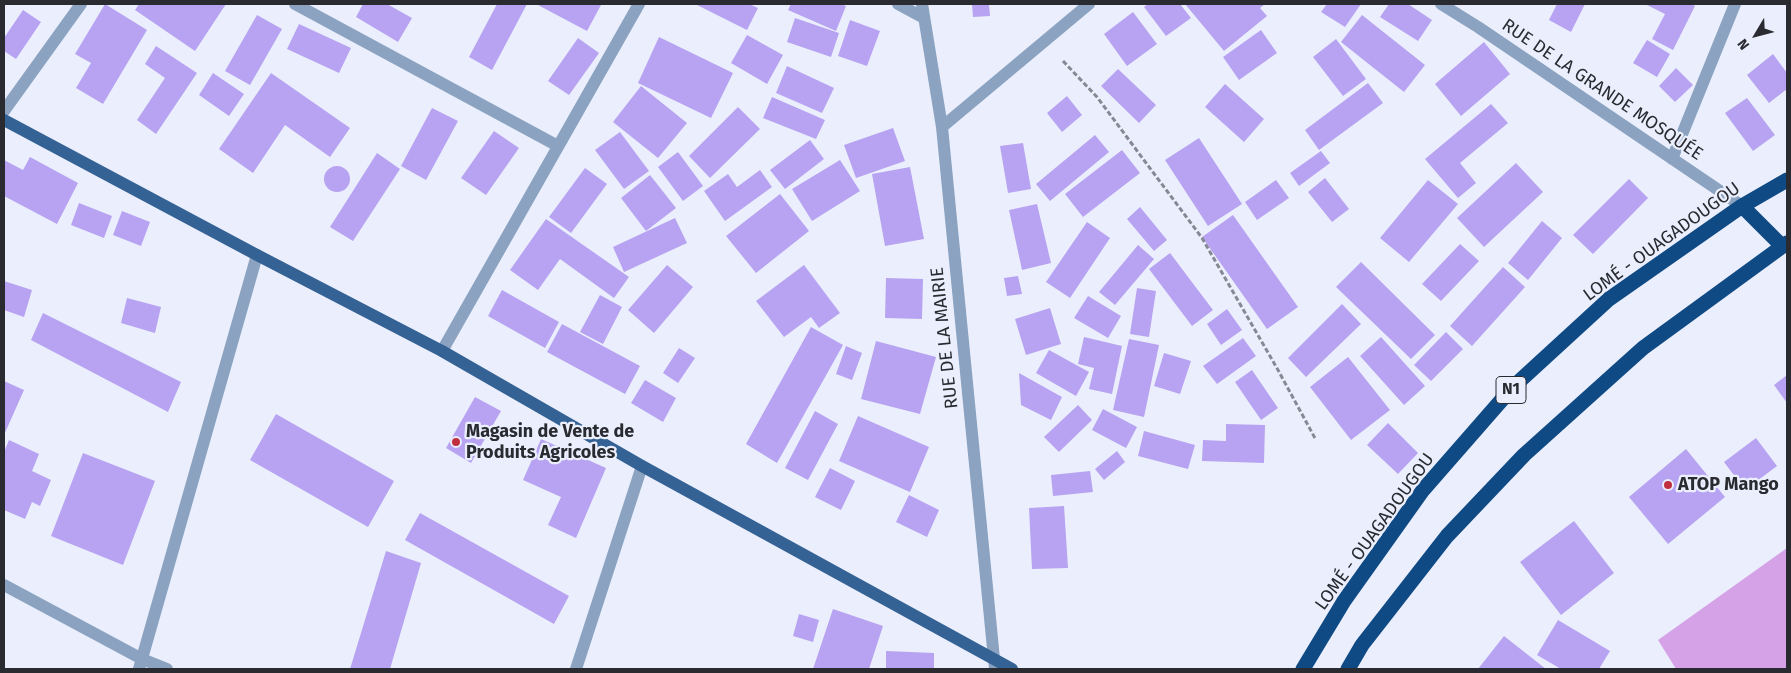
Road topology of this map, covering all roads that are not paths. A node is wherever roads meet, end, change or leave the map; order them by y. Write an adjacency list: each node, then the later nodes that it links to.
1 (81, 4): 10 (street)
2 (295, 4): 13 (street)
3 (639, 4): 13 (street)
4 (898, 4): 9 (street)
5 (922, 4): 9 (street, RUE DE LA MAIRIE)
6 (1089, 4): 12 (street)
7 (1441, 4): 14 (street, RUE DE LA GRANDE MOSQUÉE)
8 (1735, 4): 14 (street)
9 (924, 18): 12 (street, RUE DE LA MAIRIE)
10 (4, 111)
11 (4, 120): 18 (main road)
12 (942, 127): 23 (street, RUE DE LA MAIRIE)
13 (558, 146): 19 (street)
14 (1672, 159): 16 (street, RUE DE LA GRANDE MOSQUÉE)
15 (1787, 180): 16 (highway, LOMÉ - OUAGADOUGOU / N1)
16 (1742, 206): 17 (highway); 27 (highway, LOMÉ - OUAGADOUGOU / N1)
17 (1784, 245): 28 (highway)
18 (256, 255): 19 (main road); 22 (street)
19 (442, 351): 20 (main road)
20 (642, 466): 23 (main road); 25 (street)
21 (4, 585): 22 (street)
22 (141, 664): 24 (street)
23 (995, 664): 26 (main road)
24 (167, 669)
25 (576, 669)
26 (1012, 669)
27 (1303, 669)
28 (1348, 669)

